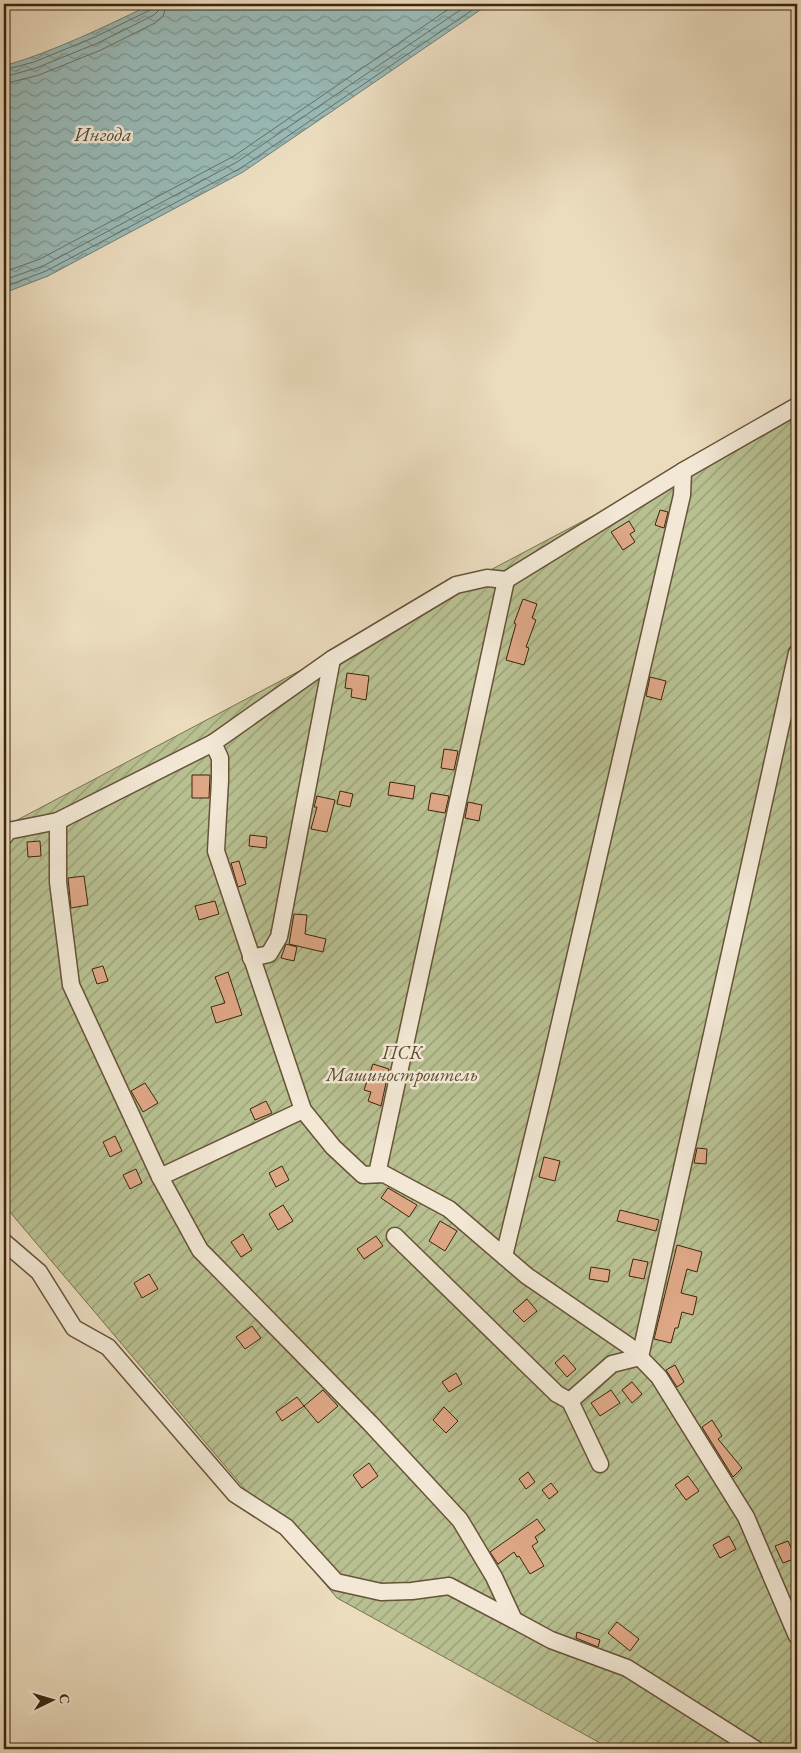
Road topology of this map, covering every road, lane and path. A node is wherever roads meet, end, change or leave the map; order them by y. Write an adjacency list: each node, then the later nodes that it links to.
1 (797, 406): 2 (street)
2 (683, 471): 3 (street); 15 (street)
3 (506, 580): 5 (street); 11 (street)
4 (797, 653): 16 (street)
5 (332, 659): 6 (street); 9 (street)
6 (213, 743): 7 (street); 9 (street)
7 (58, 821): 8 (street); 12 (street)
8 (4, 837)
9 (251, 958): 10 (street)
10 (303, 1110): 11 (street); 12 (street)
11 (377, 1174): 15 (street)
12 (160, 1176): 19 (street)
13 (395, 1236): 17 (street)
14 (4, 1242): 19 (street)
15 (504, 1256): 16 (street)
16 (640, 1357): 17 (street); 20 (street)
17 (570, 1401): 18 (street)
18 (600, 1464)
19 (514, 1620): 21 (street)
20 (797, 1636)
21 (755, 1749)

